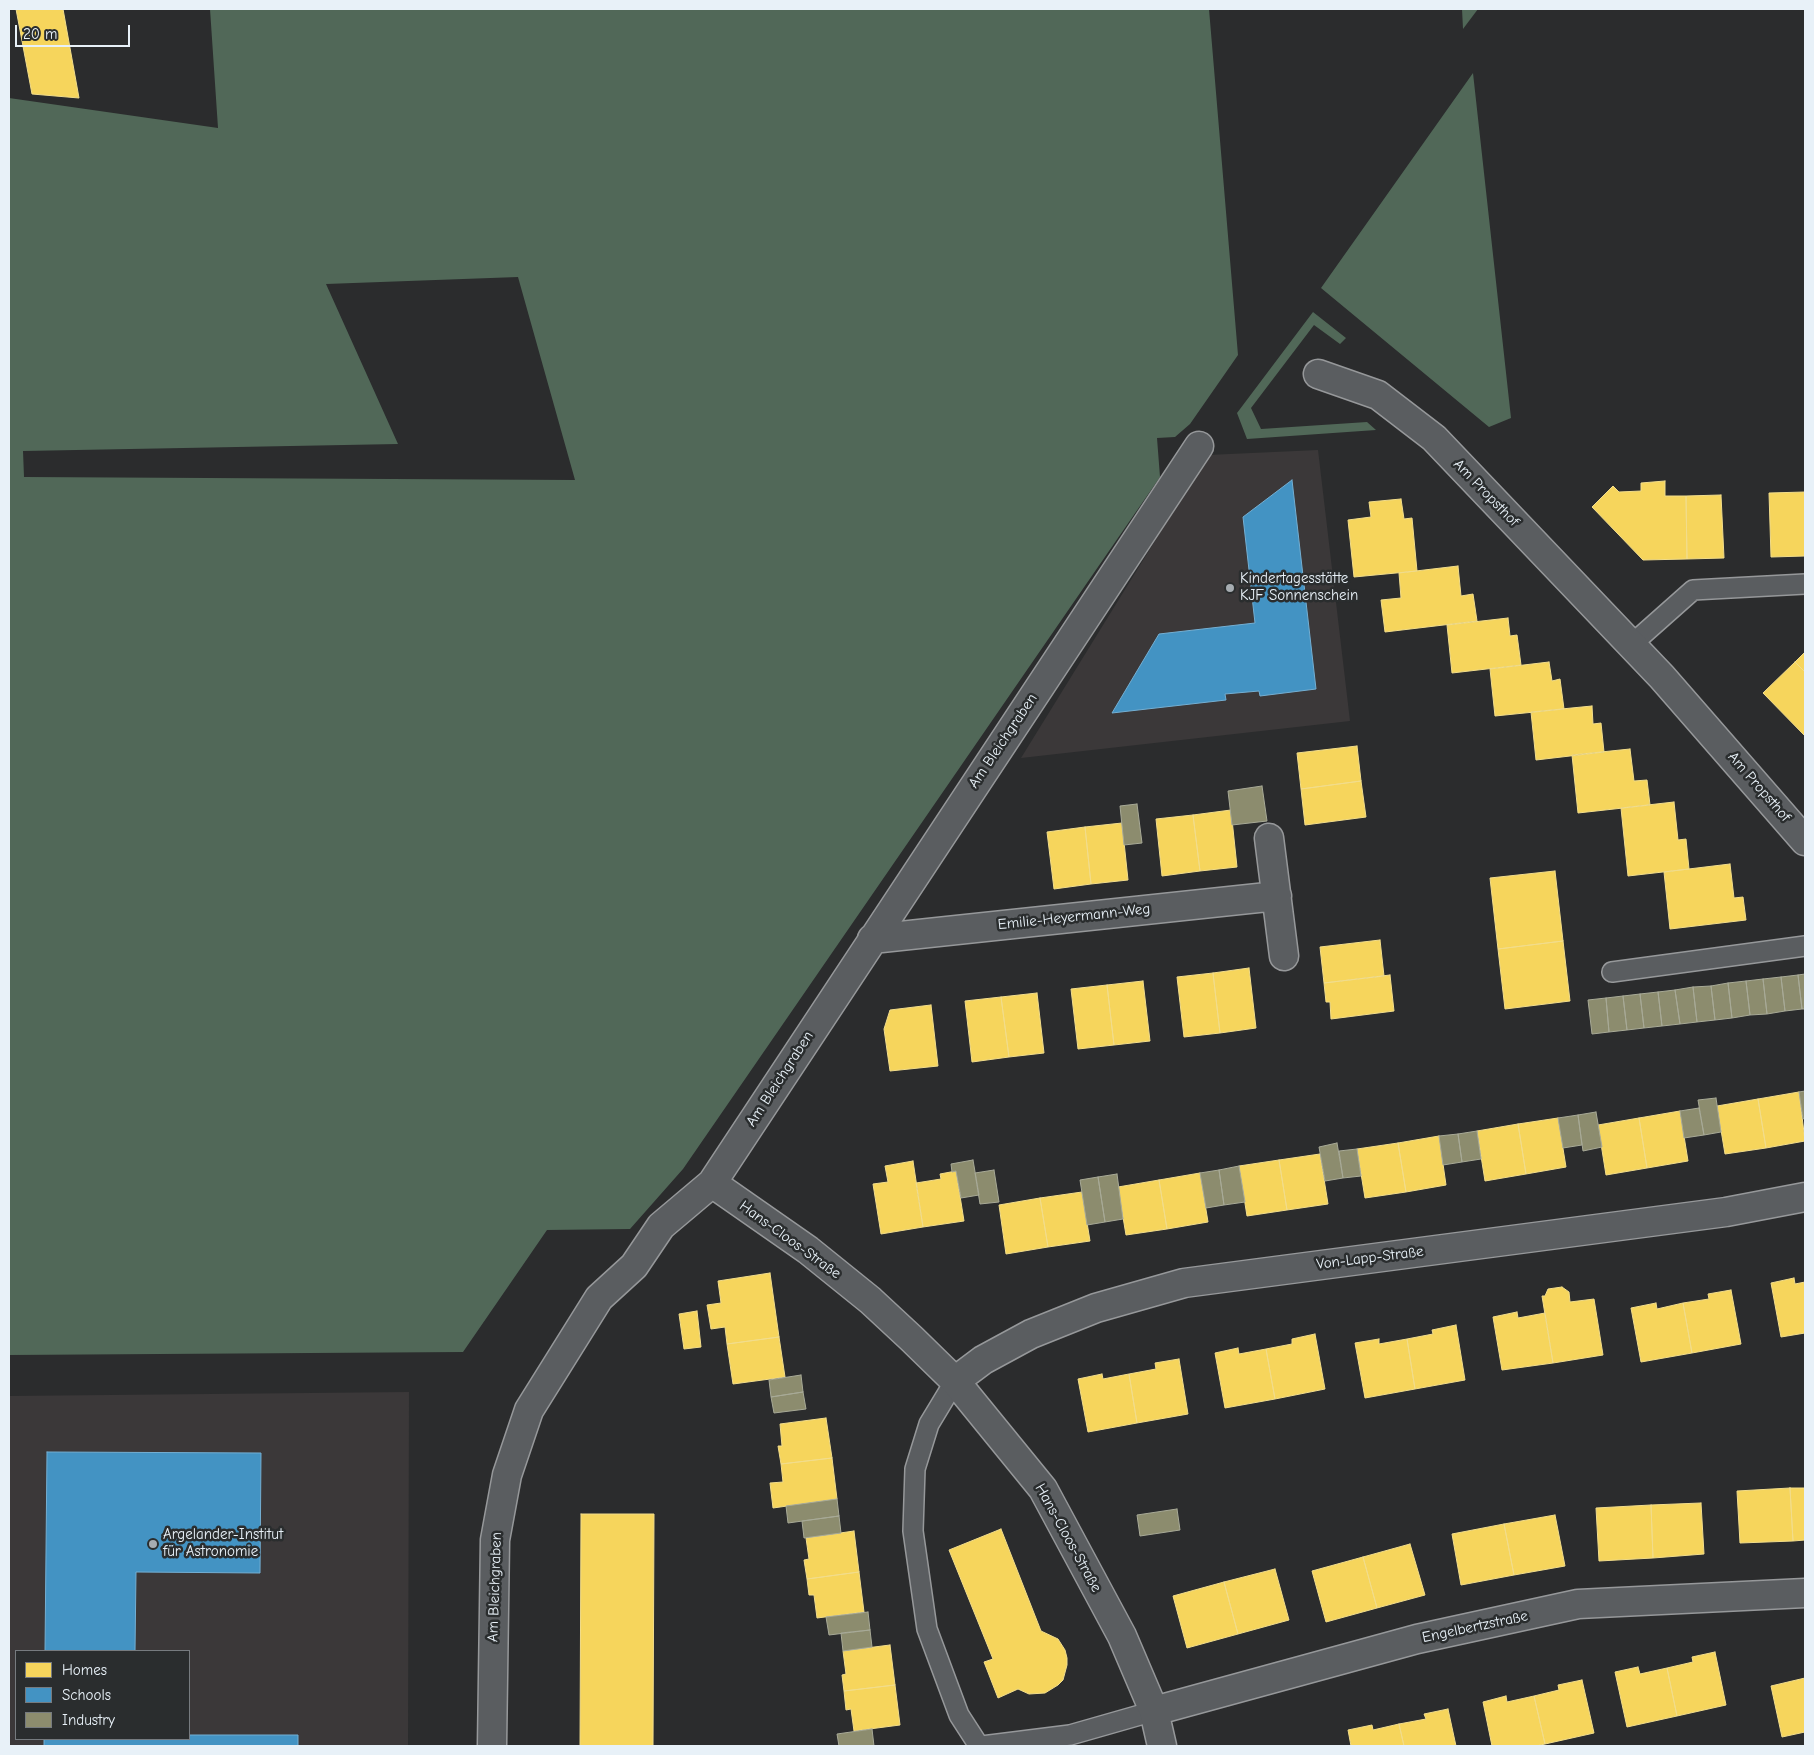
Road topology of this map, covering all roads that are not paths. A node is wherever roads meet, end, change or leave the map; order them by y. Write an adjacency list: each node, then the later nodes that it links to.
1 (1318, 374): 4 (street, Am Propsthof)
2 (1199, 446): 8 (street, Am Bleichgraben)
3 (1805, 584): 4 (lane)
4 (1631, 645): 6 (street, Am Propsthof)
5 (1270, 838): 7 (street)
6 (1805, 841)
7 (1277, 896): 8 (street, Emilie-Heyermann-Weg); 10 (street)
8 (872, 939): 12 (street, Am Bleichgraben)
9 (1805, 946): 11 (lane)
10 (1284, 956)
11 (1612, 972)
12 (712, 1183): 14 (street, Hans-Cloos-Straße); 17 (street, Am Bleichgraben)
13 (1805, 1197): 14 (street, Von-Lapp-Straße)
14 (955, 1382): 16 (street, Hans-Cloos-Straße); 18 (lane)
15 (1805, 1592): 16 (street, Engelbertzstraße)
16 (1154, 1711): 18 (lane); 19 (street, Hans-Cloos-Straße)
17 (492, 1746)
18 (981, 1746)
19 (1162, 1746)

